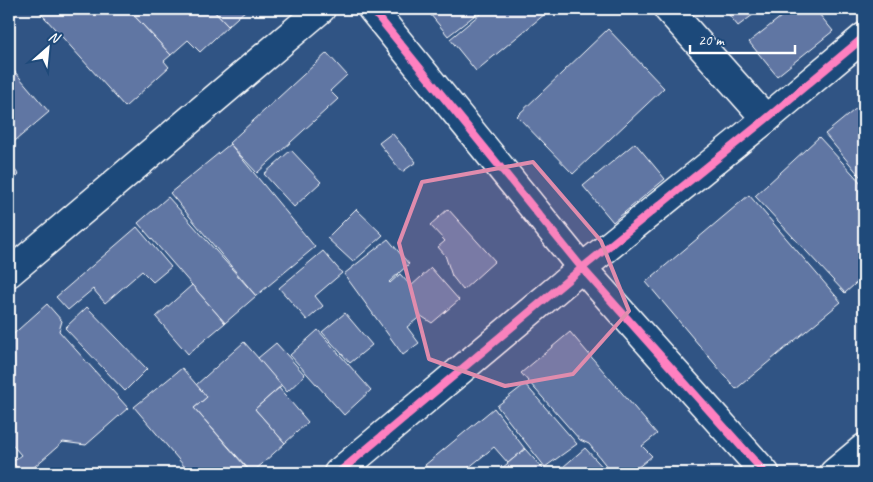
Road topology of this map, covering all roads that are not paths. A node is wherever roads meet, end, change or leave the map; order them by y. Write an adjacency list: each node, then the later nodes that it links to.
1 (321, 9): 7 (street)
2 (372, 9): 6 (street)
3 (668, 9): 5 (street)
4 (864, 37): 5 (street)
5 (766, 120): 6 (street)
6 (582, 268): 9 (street); 10 (street)
7 (9, 273)
8 (864, 448): 11 (street)
9 (338, 473)
10 (765, 473)
11 (834, 473)

